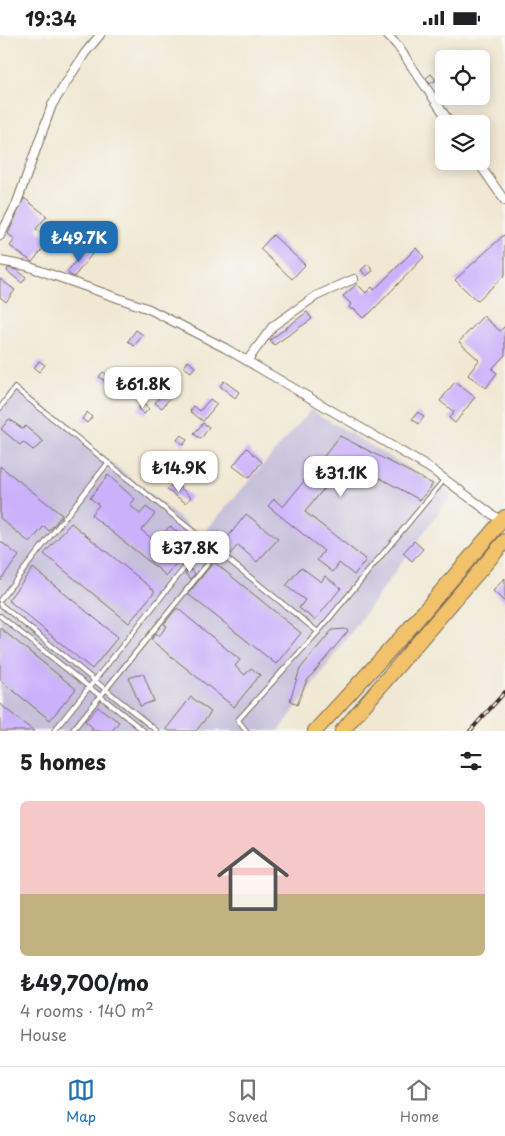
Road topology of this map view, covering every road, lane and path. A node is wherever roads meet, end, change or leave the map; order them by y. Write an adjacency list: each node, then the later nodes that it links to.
1 (100, 35): 6 (street)
2 (387, 35): 3 (street)
3 (445, 115)
4 (483, 170): 5 (street)
5 (505, 201)
6 (0, 236)
7 (0, 261): 9 (street)
8 (354, 279): 9 (street)
9 (247, 361): 12 (street)
10 (0, 408): 11 (lane)
11 (108, 463): 14 (lane); 17 (lane)
12 (444, 480): 13 (street); 19 (lane)
13 (503, 519): 29 (highway)
14 (206, 541): 16 (lane); 20 (lane)
15 (505, 541): 30 (highway)
16 (219, 550): 19 (lane); 22 (lane)
17 (0, 602): 20 (lane)
18 (0, 616): 21 (lane)
19 (318, 632): 28 (lane)
20 (96, 681): 21 (lane); 22 (lane)
21 (88, 689): 23 (lane); 24 (lane)
22 (106, 689): 23 (lane); 27 (lane)
23 (100, 695): 25 (lane); 26 (lane)
24 (54, 731)
25 (72, 731)
26 (144, 731)
27 (157, 731)
28 (246, 731)
29 (315, 731)
30 (342, 731)

